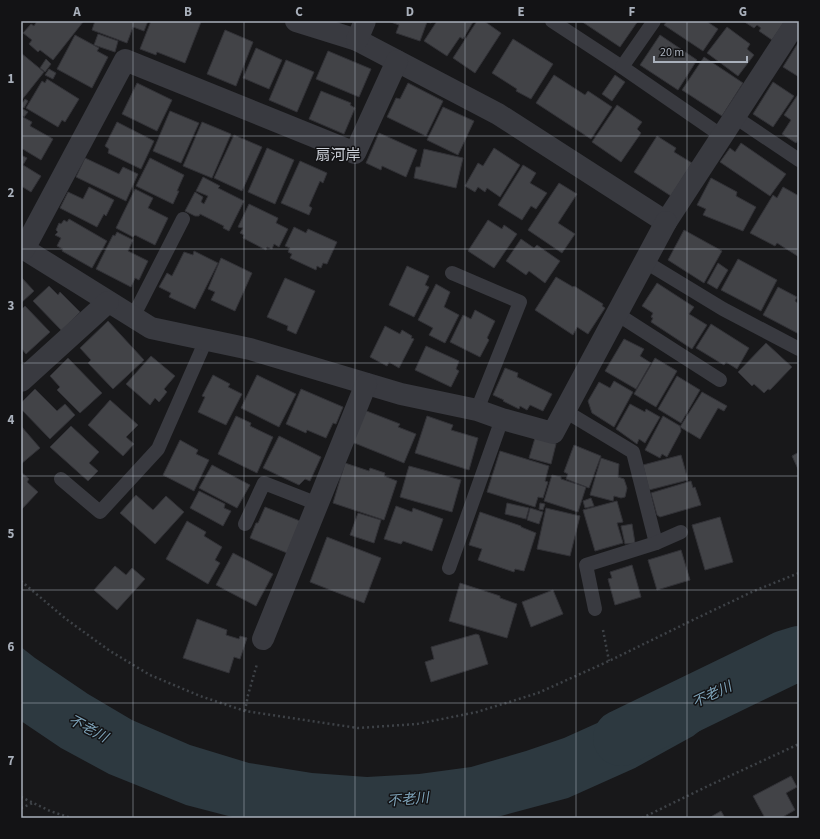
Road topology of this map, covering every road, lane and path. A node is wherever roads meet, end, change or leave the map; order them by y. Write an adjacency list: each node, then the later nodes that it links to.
1 (296, 21): 5 (street)
2 (552, 21): 7 (lane)
3 (654, 21): 7 (lane)
4 (798, 22): 8 (street)
5 (361, 30): 6 (street)
6 (397, 61): 12 (street); 13 (street)
7 (622, 68): 9 (lane)
8 (735, 116): 9 (street); 10 (lane)
9 (722, 136): 12 (street)
10 (799, 160)
11 (183, 219): 18 (lane)
12 (666, 222): 14 (street)
13 (23, 248): 16 (street)
14 (644, 261): 17 (street); 20 (lane)
15 (452, 272): 24 (lane)
16 (108, 302): 18 (street); 22 (street)
17 (617, 314): 21 (lane); 25 (street)
18 (133, 317): 19 (street)
19 (206, 340): 23 (street); 27 (lane)
20 (799, 349)
21 (720, 380)
22 (21, 381)
23 (366, 384): 24 (street); 28 (street)
24 (477, 410): 26 (street)
25 (565, 411): 26 (street); 31 (lane)
26 (502, 419): 32 (lane)
27 (61, 479)
28 (318, 504): 29 (lane); 36 (street)
29 (245, 524)
30 (681, 532): 31 (lane)
31 (656, 543): 35 (lane)
32 (449, 568)
33 (799, 573): 37 (path)
34 (21, 580): 38 (path)
35 (595, 609): 37 (path)
36 (263, 638): 38 (path)
37 (609, 661): 38 (path)
38 (246, 711)
39 (799, 744): 44 (path)
40 (21, 797): 41 (path)
41 (34, 802): 42 (path); 43 (path)
42 (21, 808)
43 (72, 818)
44 (642, 818)

